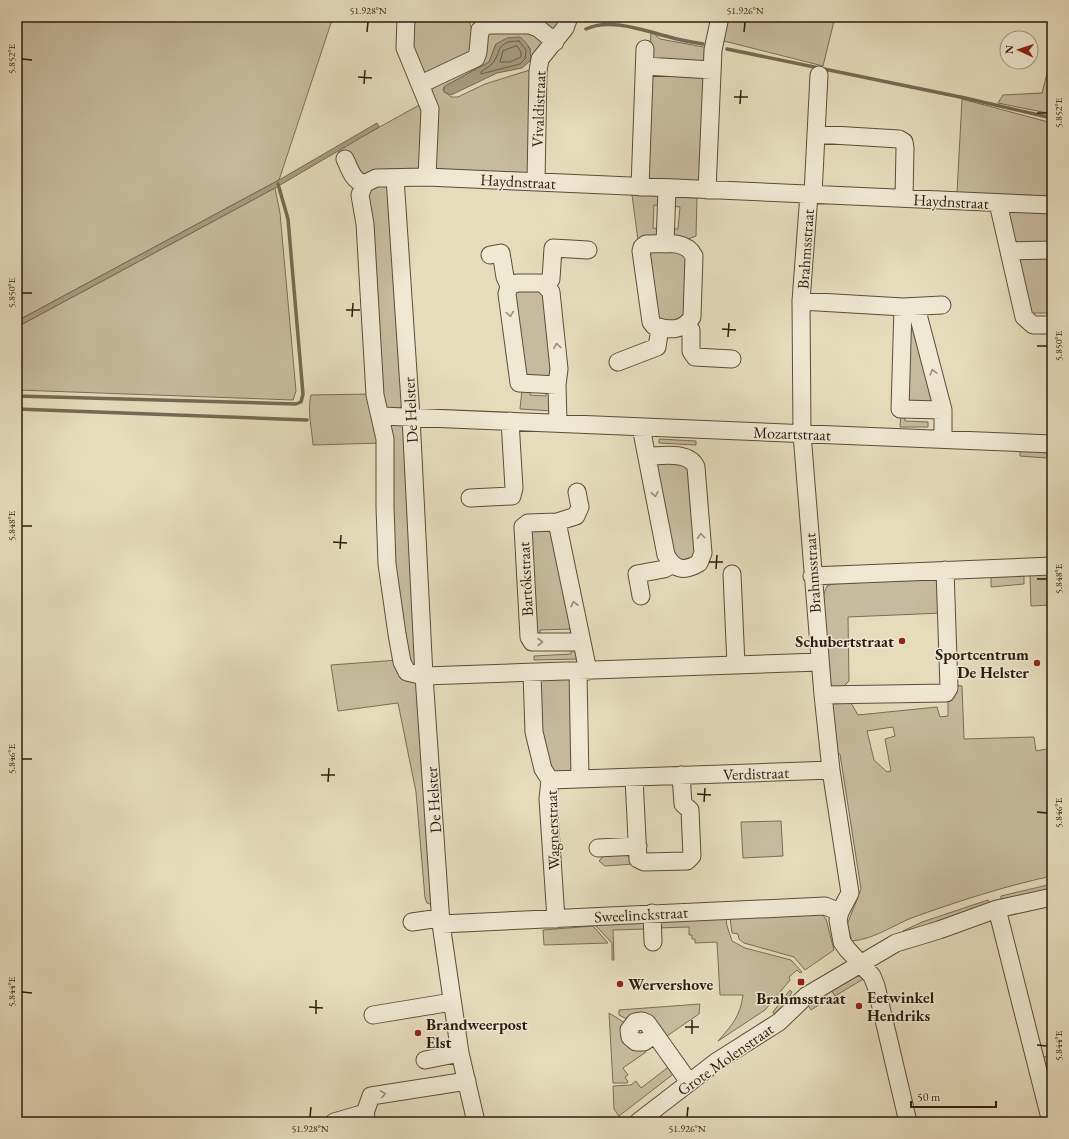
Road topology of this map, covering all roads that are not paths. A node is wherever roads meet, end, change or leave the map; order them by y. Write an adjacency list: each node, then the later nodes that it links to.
1 (406, 17): 9 (street)
2 (569, 17): 4 (street, Vivaldistraat)
3 (720, 17): 7 (street)
4 (555, 42): 9 (street); 14 (street, Vivaldistraat)
5 (646, 49): 6 (street)
6 (645, 66): 7 (street); 16 (street)
7 (712, 70): 18 (street)
8 (819, 75): 10 (street)
9 (421, 84): 12 (street)
10 (816, 134): 19 (street); 20 (street, Haydnstraat)
11 (345, 158): 15 (street)
12 (427, 177): 13 (street, Haydnstraat); 14 (street, Haydnstraat)
13 (396, 178): 15 (street); 41 (street, De Helster)
14 (536, 182): 16 (street, Haydnstraat)
15 (364, 184): 40 (street, De Helster)
16 (640, 187): 17 (street, Haydnstraat)
17 (667, 188): 18 (street, Haydnstraat); 23 (street)
18 (707, 190): 19 (street, Haydnstraat)
19 (811, 194): 20 (street, Haydnstraat); 30 (street, Brahmsstraat)
20 (904, 198): 21 (street, Haydnstraat)
21 (998, 203): 22 (street, Haydnstraat); 26 (street, Haydnstraat)
22 (1052, 205)
23 (665, 244): 33 (street); 35 (street)
24 (588, 250): 29 (street)
25 (1052, 250): 26 (street)
26 (1010, 251): 34 (street, Haydnstraat)
27 (490, 255): 28 (street)
28 (509, 286): 29 (street); 38 (street, one-way to 38)
29 (547, 286): 38 (street, one-way to 29)
30 (801, 301): 32 (street); 45 (street, Brahmsstraat)
31 (942, 305): 32 (street)
32 (909, 307): 39 (street, one-way to 32); 39 (street)
33 (687, 325): 35 (street); 36 (street)
34 (1052, 325)
35 (660, 328): 37 (street)
36 (732, 359)
37 (618, 362)
38 (557, 385): 43 (street)
39 (942, 410): 46 (street)
40 (381, 416): 41 (street, Mozartstraat); 63 (street, De Helster)
41 (411, 417): 42 (street, Mozartstraat); 63 (street, De Helster)
42 (510, 421): 43 (street, Mozartstraat); 50 (street)
43 (558, 423): 44 (street, Mozartstraat)
44 (641, 427): 45 (street, Mozartstraat); 48 (street)
45 (802, 434): 46 (street, Mozartstraat); 56 (street, Brahmsstraat)
46 (943, 439): 47 (street, Mozartstraat)
47 (1052, 444)
48 (648, 456): 52 (street, one-way to 52); 52 (street, one-way to 48)
49 (577, 492): 51 (street)
50 (470, 498)
51 (556, 522): 58 (street, one-way to 51); 58 (street, Bartókstraat, one-way to 58)
52 (671, 565): 57 (street)
53 (1052, 566): 54 (street)
54 (945, 570): 56 (street); 64 (street)
55 (732, 574): 60 (street)
56 (812, 576): 59 (street, Brahmsstraat)
57 (641, 596)
58 (582, 642): 61 (street)
59 (819, 662): 60 (street); 64 (street, Brahmsstraat)
60 (736, 665): 61 (street)
61 (583, 671): 62 (street); 68 (street, Wagnerstraat)
62 (532, 673): 63 (street); 69 (street, Wagnerstraat)
63 (424, 676): 77 (street, De Helster)
64 (823, 695): 65 (street, Brahmsstraat)
65 (831, 770): 66 (street, Verdistraat); 74 (street, Brahmsstraat)
66 (681, 775): 67 (street, Verdistraat); 70 (street)
67 (634, 778): 68 (street, Verdistraat); 70 (street)
68 (580, 779): 69 (street, Verdistraat)
69 (550, 780): 76 (street, Wagnerstraat)
70 (638, 846): 71 (street)
71 (598, 848)
72 (1052, 897): 73 (street, Grote Molenstraat)
73 (998, 909): 80 (street, Grote Molenstraat); 88 (street)
74 (840, 912): 75 (street, Sweelinckstraat); 80 (street, Brahmsstraat)
75 (652, 913): 76 (street, Sweelinckstraat); 79 (street)
76 (556, 919): 77 (street, Sweelinckstraat)
77 (441, 921): 78 (street, Sweelinckstraat); 81 (street, De Helster)
78 (412, 922)
79 (653, 942)
80 (861, 964): 87 (street, Grote Molenstraat); 93 (street, Brahmsstraat)
81 (452, 1002): 82 (street); 84 (street, De Helster)
82 (373, 1015)
83 (654, 1034): 87 (street)
84 (460, 1053): 85 (street); 86 (street, De Helster)
85 (425, 1060)
86 (467, 1081): 89 (street, one-way to 86); 91 (street, De Helster)
87 (689, 1082): 92 (street, Grote Molenstraat)
88 (1049, 1102): 94 (street)
89 (366, 1117): 90 (street)
90 (334, 1122)
91 (476, 1122)
92 (638, 1122)
93 (908, 1122)
94 (1051, 1122)

